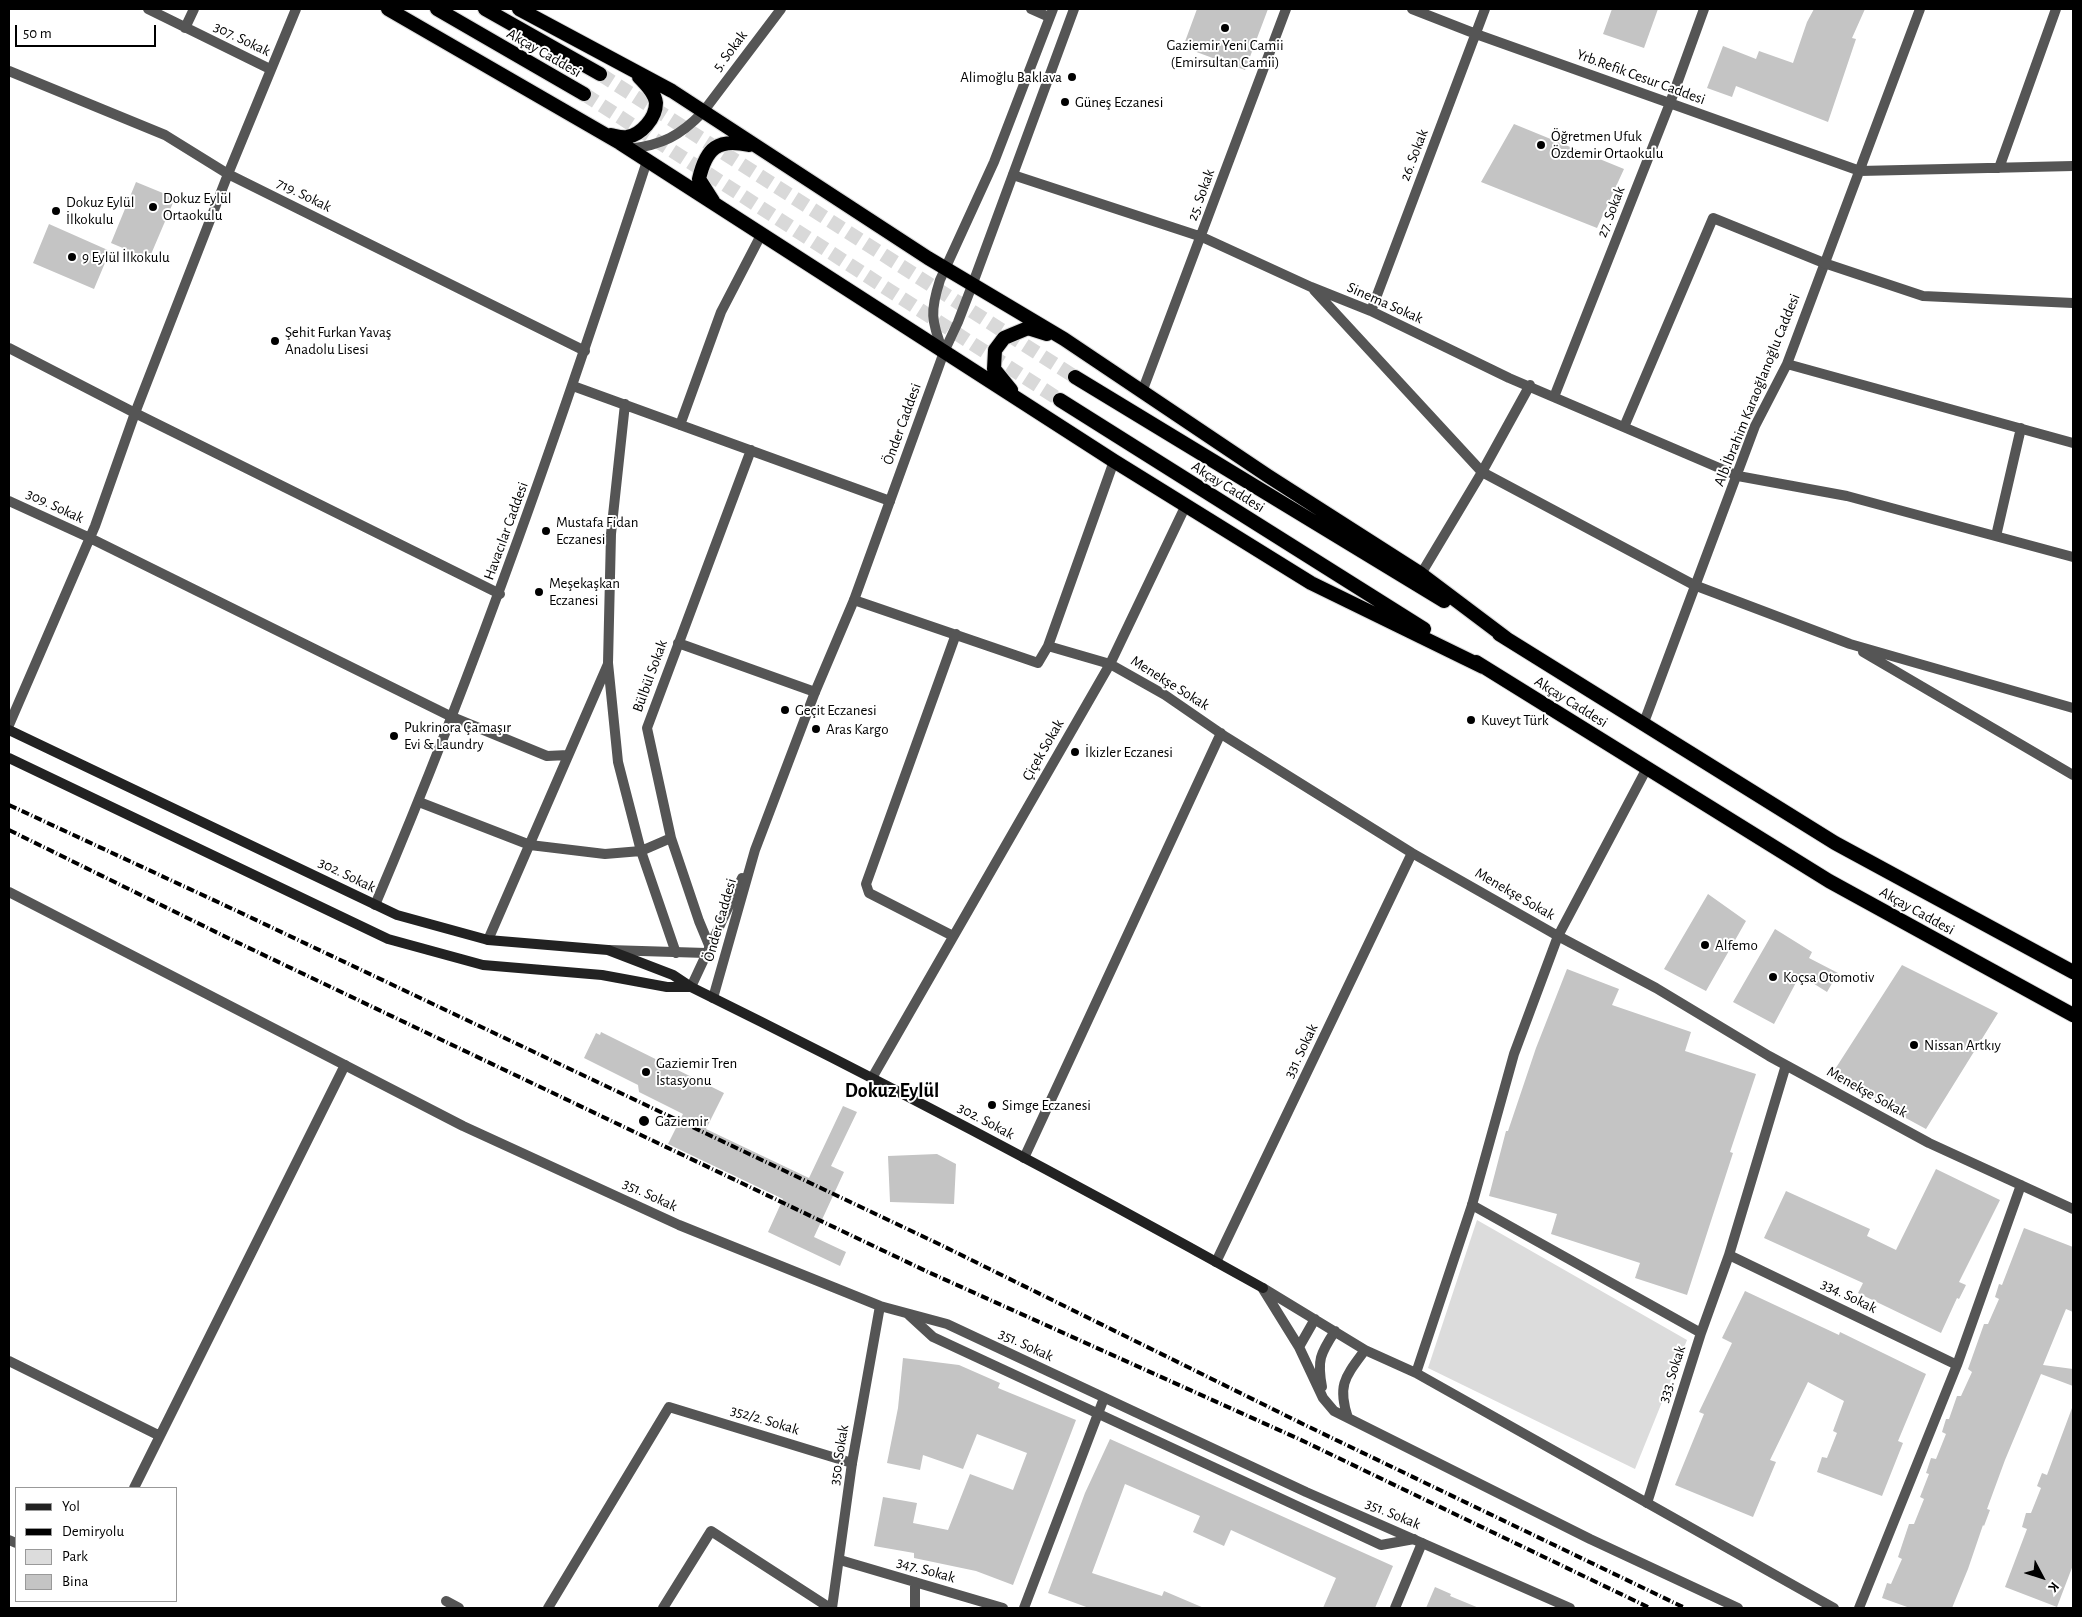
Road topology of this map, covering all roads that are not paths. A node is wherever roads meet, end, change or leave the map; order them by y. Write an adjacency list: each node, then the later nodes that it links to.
1 (148, 9): 18 (street, 307. Sokak)
2 (194, 9): 18 (street)
3 (296, 9): 20 (street)
4 (388, 9): 27 (highway)
5 (437, 9): 24 (highway, Akçay Caddesi)
6 (485, 9): 23 (highway, Akçay Caddesi)
7 (519, 9): 21 (highway)
8 (781, 9): 26 (street, 5. Sokak)
9 (1031, 9): 17 (street)
10 (1074, 9): 35 (street)
11 (1286, 9): 38 (street, 25. Sokak)
12 (1412, 9): 19 (street, Yrb.Refik Cesur Caddesi)
13 (1485, 9): 19 (street, 26. Sokak)
14 (1704, 9): 25 (street, 27. Sokak)
15 (1920, 9): 33 (street, Alb.İbrahim Karaoğlanoğlu Caddesi)
16 (2056, 9): 32 (street)
17 (1051, 13): 40 (street)
18 (186, 28): 20 (street, 307. Sokak)
19 (1476, 34): 25 (street, Yrb.Refik Cesur Caddesi); 44 (street, 26. Sokak)
20 (270, 70): 34 (street)
21 (631, 70): 26 (highway); 27 (highway)
22 (9, 71): 34 (street, 719. Sokak)
23 (600, 74)
24 (584, 94)
25 (1670, 103): 33 (street, Yrb.Refik Cesur Caddesi); 54 (street, 27. Sokak)
26 (703, 112): 28 (highway); 29 (street, 5. Sokak)
27 (605, 135): 29 (highway)
28 (758, 146): 36 (highway); 40 (highway)
29 (629, 149): 30 (highway)
30 (647, 161): 36 (highway); 47 (street, Havacılar Caddesi)
31 (2073, 166): 32 (street)
32 (1999, 168): 33 (street)
33 (1860, 171): 39 (street, Alb.İbrahim Karaoğlanoğlu Caddesi)
34 (228, 174): 47 (street, 719. Sokak); 58 (street)
35 (1014, 175): 38 (street, Sinema Sokak); 41 (street)
36 (716, 205): 37 (highway)
37 (761, 235): 48 (highway); 59 (street)
38 (1202, 237): 42 (street, Sinema Sokak); 53 (street, 25. Sokak)
39 (1824, 264): 43 (street); 49 (street, Alb.İbrahim Karaoğlanoğlu Caddesi); 60 (street)
40 (946, 268): 41 (highway); 48 (street)
41 (973, 283): 45 (highway); 48 (street, Önder Caddesi)
42 (1311, 287): 44 (street, Sinema Sokak); 65 (street)
43 (2073, 303)
44 (1370, 311): 52 (street, Sinema Sokak)
45 (1064, 339): 53 (highway); 55 (highway)
46 (9, 348): 58 (street)
47 (585, 351): 51 (street, Havacılar Caddesi)
48 (944, 352): 55 (highway); 68 (street, Önder Caddesi)
49 (1788, 364): 61 (street); 66 (street, Alb.İbrahim Karaoğlanoğlu Caddesi)
50 (1075, 377): 78 (highway, Akçay Caddesi)
51 (573, 386): 57 (street); 75 (street, Havacılar Caddesi)
52 (1530, 386): 54 (street, Sinema Sokak); 65 (street)
53 (1142, 392): 73 (highway)
54 (1554, 397): 60 (street, Sinema Sokak)
55 (1018, 400): 64 (highway)
56 (1060, 400): 84 (highway, Akçay Caddesi)
57 (625, 404): 59 (street); 82 (street)
58 (135, 414): 71 (street); 75 (street)
59 (680, 425): 63 (street)
60 (1624, 427): 66 (street, Sinema Sokak)
61 (2020, 428): 62 (street); 70 (street)
62 (2073, 443)
63 (751, 450): 68 (street); 79 (street, Bülbül Sokak)
64 (1114, 461): 69 (highway); 81 (street)
65 (1482, 472): 73 (street); 74 (street)
66 (1738, 476): 70 (street, Sinema Sokak); 74 (street, Alb.İbrahim Karaoğlanoğlu Caddesi)
67 (9, 500): 71 (street, 309. Sokak)
68 (890, 501): 76 (street, Önder Caddesi)
69 (1186, 505): 83 (street, Menekşe Sokak); 84 (highway)
70 (1996, 536): 72 (street, Sinema Sokak)
71 (90, 538): 87 (street, 309. Sokak); 88 (street)
72 (2073, 557)
73 (1421, 574): 78 (highway)
74 (1694, 585): 80 (street); 89 (street, Alb.İbrahim Karaoğlanoğlu Caddesi)
75 (500, 594): 87 (street, Havacılar Caddesi)
76 (854, 600): 77 (street); 85 (street, Önder Caddesi)
77 (956, 634): 81 (street); 104 (street)
78 (1506, 638): 89 (highway, Akçay Caddesi)
79 (678, 643): 85 (street); 97 (street, Bülbül Sokak)
80 (1850, 644): 86 (street); 95 (street)
81 (1048, 646): 83 (street)
82 (608, 663): 92 (street); 100 (street)
83 (1110, 664): 91 (street, Menekşe Sokak); 104 (street, Çiçek Sokak)
84 (1483, 666): 94 (highway, Akçay Caddesi)
85 (815, 692): 99 (street, Önder Caddesi)
86 (2073, 708)
87 (452, 717): 92 (street, 309. Sokak); 96 (street, Havacılar Caddesi)
88 (9, 724)
89 (1643, 726): 110 (highway, Akçay Caddesi)
90 (9, 730): 103 (main road, 302. Sokak)
91 (1221, 733): 101 (street, Menekşe Sokak); 117 (street)
92 (568, 755): 98 (street)
93 (9, 758): 111 (main road, 302. Sokak)
94 (1647, 768): 105 (street); 113 (highway, Akçay Caddesi)
95 (2073, 775)
96 (419, 802): 98 (street); 103 (street, Havacılar Caddesi)
97 (672, 838): 100 (street); 107 (street, Bülbül Sokak)
98 (530, 845): 100 (street); 106 (street)
99 (755, 850): 107 (street, Önder Caddesi); 112 (street, Önder Caddesi)
100 (641, 851): 109 (street)
101 (1412, 853): 105 (street, Menekşe Sokak); 122 (street, 331. Sokak)
102 (9, 892): 114 (street, 351. Sokak)
103 (375, 905): 106 (main road, 302. Sokak)
104 (953, 936): 116 (street, Çiçek Sokak)
105 (1558, 936): 115 (street, Menekşe Sokak); 119 (street)
106 (488, 940): 108 (main road, 302. Sokak)
107 (708, 949): 109 (street); 111 (street, Önder Caddesi)
108 (608, 950): 109 (street); 111 (main road, 302. Sokak)
109 (676, 953)
110 (2073, 972)
111 (691, 987): 112 (main road, 302. Sokak)
112 (713, 998): 116 (main road, 302. Sokak)
113 (2073, 1016)
114 (345, 1065): 124 (street, 351. Sokak); 138 (street)
115 (1786, 1065): 118 (street, Menekşe Sokak); 121 (street, 333. Sokak)
116 (872, 1078): 117 (main road, 302. Sokak)
117 (1024, 1158): 122 (main road, 302. Sokak)
118 (2021, 1185): 120 (street, Menekşe Sokak); 132 (street)
119 (1472, 1204): 128 (street); 133 (street)
120 (2073, 1209)
121 (1729, 1255): 128 (street, 333. Sokak); 132 (street, 334. Sokak)
122 (1216, 1262): 123 (main road, 302. Sokak)
123 (1263, 1288): 126 (street); 129 (street)
124 (880, 1306): 125 (street, 351. Sokak); 139 (street, 350. Sokak)
125 (909, 1314): 134 (street, 351. Sokak); 136 (street)
126 (1315, 1319): 127 (street); 129 (street)
127 (1335, 1331): 130 (street); 135 (street)
128 (1701, 1333): 141 (street, 333. Sokak)
129 (1299, 1347): 135 (street)
130 (1365, 1350): 133 (street); 137 (street)
131 (9, 1361): 138 (street)
132 (1957, 1365): 157 (street)
133 (1416, 1373): 141 (street)
134 (1104, 1398): 136 (street); 142 (street, 351. Sokak)
135 (1324, 1398): 137 (street)
136 (1098, 1414): 142 (street); 152 (street)
137 (1348, 1418): 155 (street)
138 (160, 1436): 140 (street)
139 (852, 1463): 143 (street, 350. Sokak); 147 (street, 352/2. Sokak)
140 (134, 1487)
141 (1647, 1503): 156 (street)
142 (1418, 1541): 153 (street); 154 (street, 351. Sokak)
143 (840, 1560): 144 (street, 347. Sokak); 149 (street, 350. Sokak)
144 (915, 1582): 150 (street); 151 (street, 347. Sokak)
145 (446, 1601): 146 (street)
146 (459, 1608)
147 (548, 1608)
148 (663, 1608): 149 (street)
149 (831, 1608)
150 (915, 1608)
151 (1003, 1608)
152 (1024, 1608)
153 (1395, 1608)
154 (1570, 1608)
155 (1738, 1608)
156 (1834, 1608)
157 (1859, 1608)

